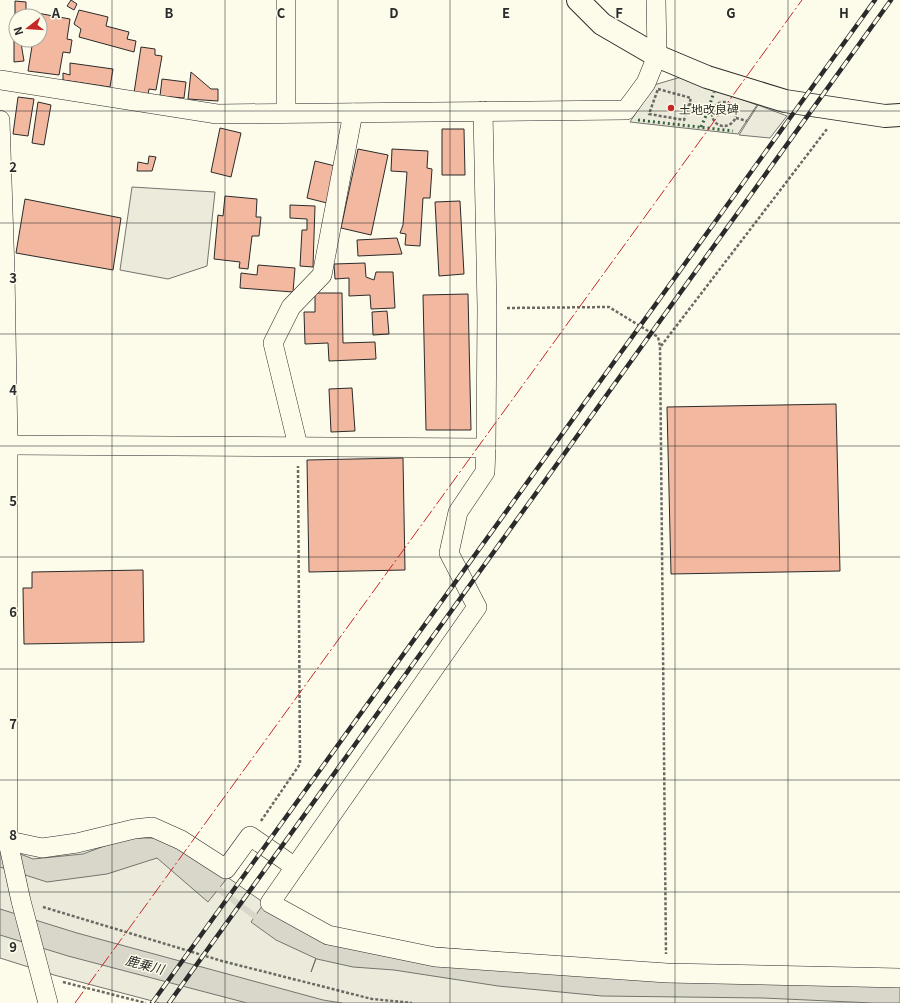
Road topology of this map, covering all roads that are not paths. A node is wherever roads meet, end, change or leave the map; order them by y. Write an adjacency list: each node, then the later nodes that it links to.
1 (286, 0): 7 (street)
2 (578, 0): 4 (street)
3 (656, 0): 4 (street)
4 (657, 56): 6 (street); 9 (street)
5 (0, 80): 7 (street)
6 (483, 111): 8 (street); 14 (street)
7 (286, 113): 8 (street)
8 (352, 113): 13 (street)
9 (900, 115)
10 (0, 120): 11 (street)
11 (2, 272): 12 (street)
12 (8, 445): 13 (street); 15 (street)
13 (298, 446): 14 (street)
14 (486, 448): 16 (street)
15 (4, 841): 16 (street); 18 (street)
16 (295, 867): 17 (street)
17 (900, 978)
18 (48, 1003)

